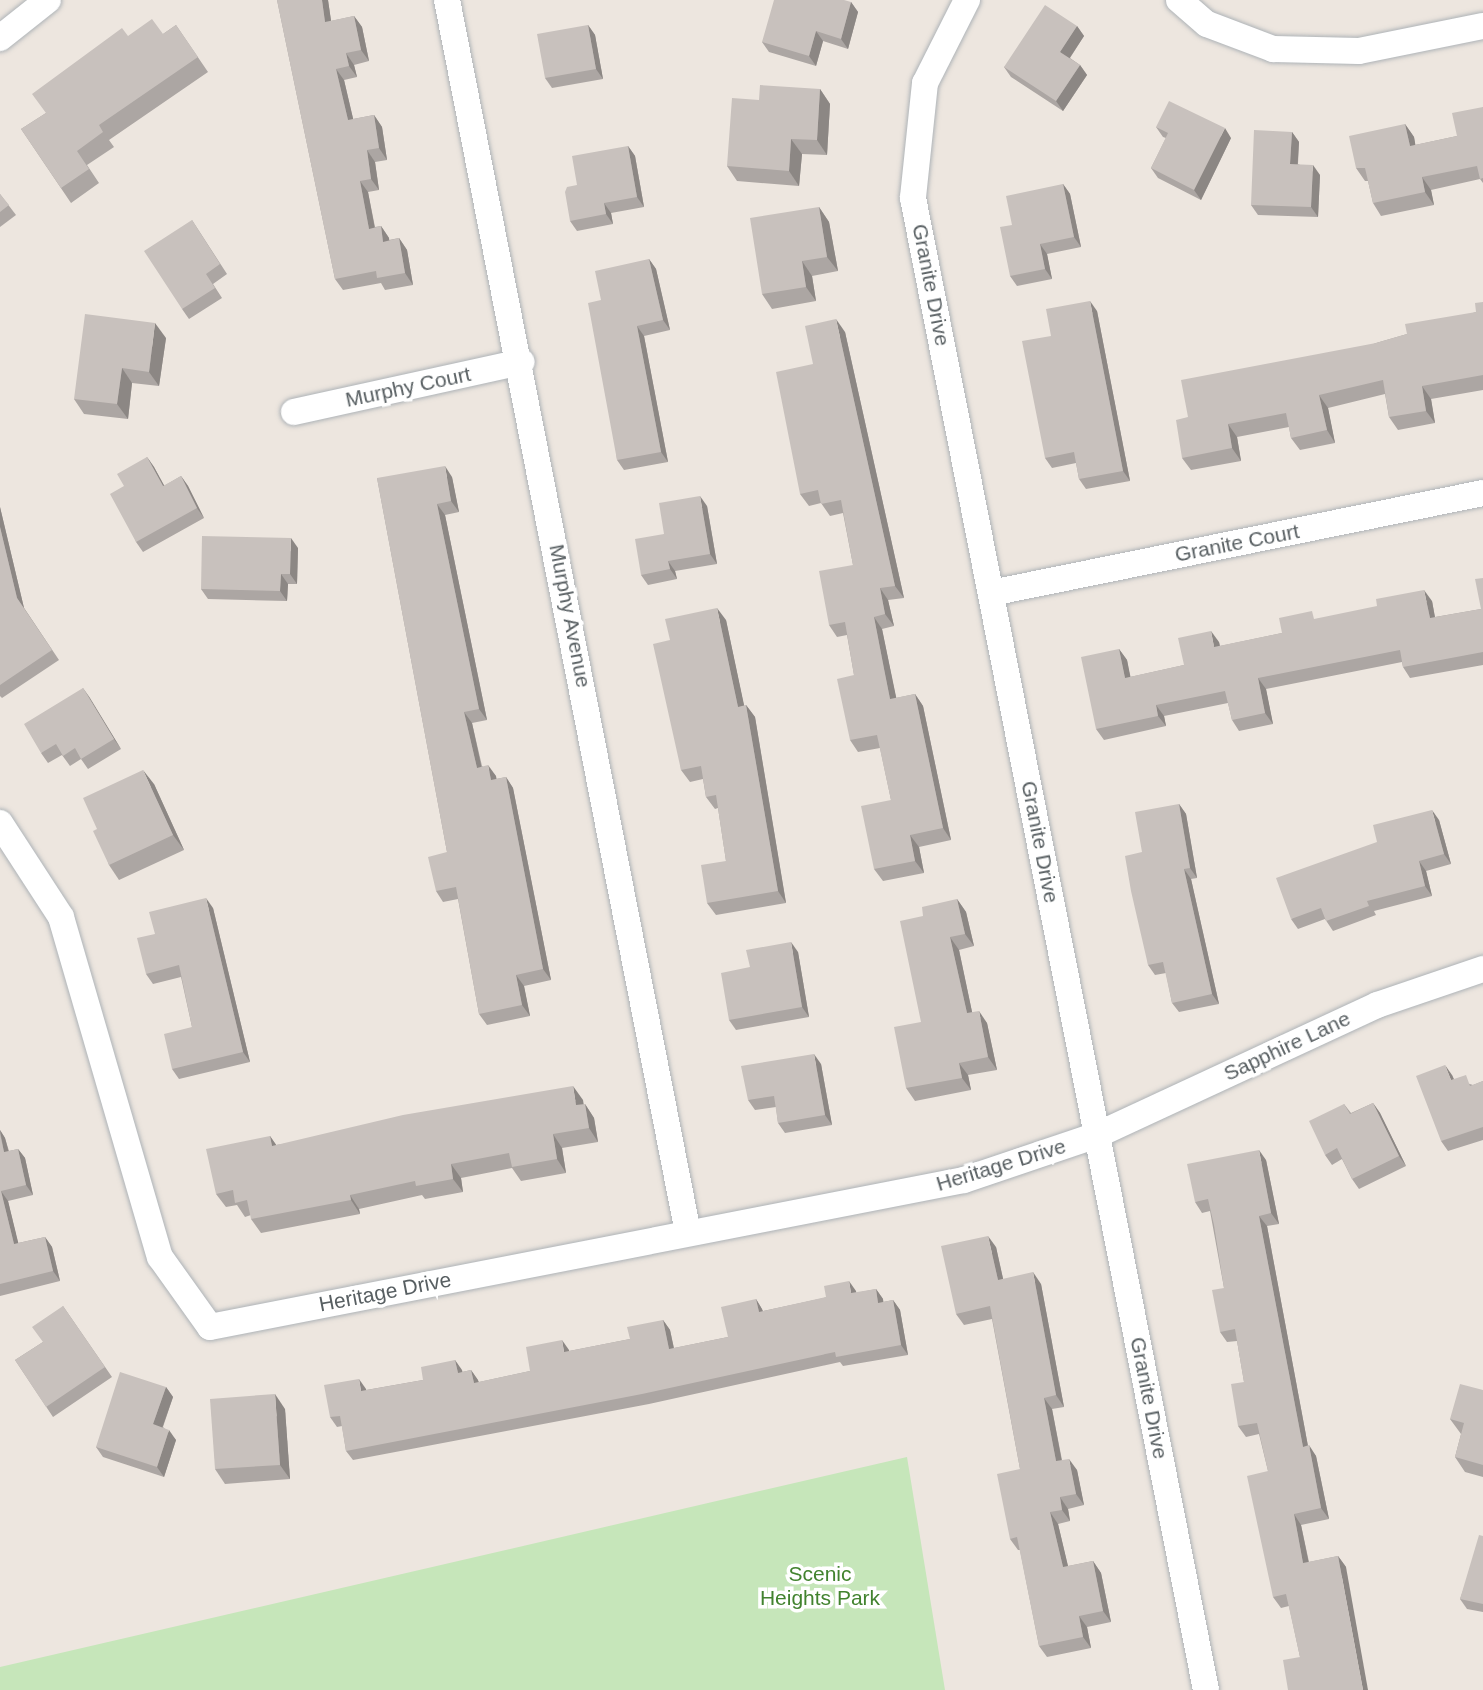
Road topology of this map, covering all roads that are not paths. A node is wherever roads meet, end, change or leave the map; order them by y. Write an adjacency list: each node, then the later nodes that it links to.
1 (48, 0): 6 (street)
2 (447, 0): 7 (street, Murphy Avenue)
3 (967, 0): 10 (street, Granite Drive)
4 (1179, 0): 5 (street)
5 (1483, 26)
6 (0, 38)
7 (522, 362): 8 (street, Murphy Court); 14 (street, Murphy Avenue)
8 (295, 412)
9 (1483, 493): 10 (street, Granite Court)
10 (991, 593): 13 (street, Granite Drive)
11 (0, 823): 14 (street, Heritage Drive)
12 (1483, 970): 13 (street, Sapphire Lane)
13 (1097, 1135): 14 (street, Heritage Drive); 15 (street, Granite Drive)
14 (688, 1233)
15 (1206, 1690)

